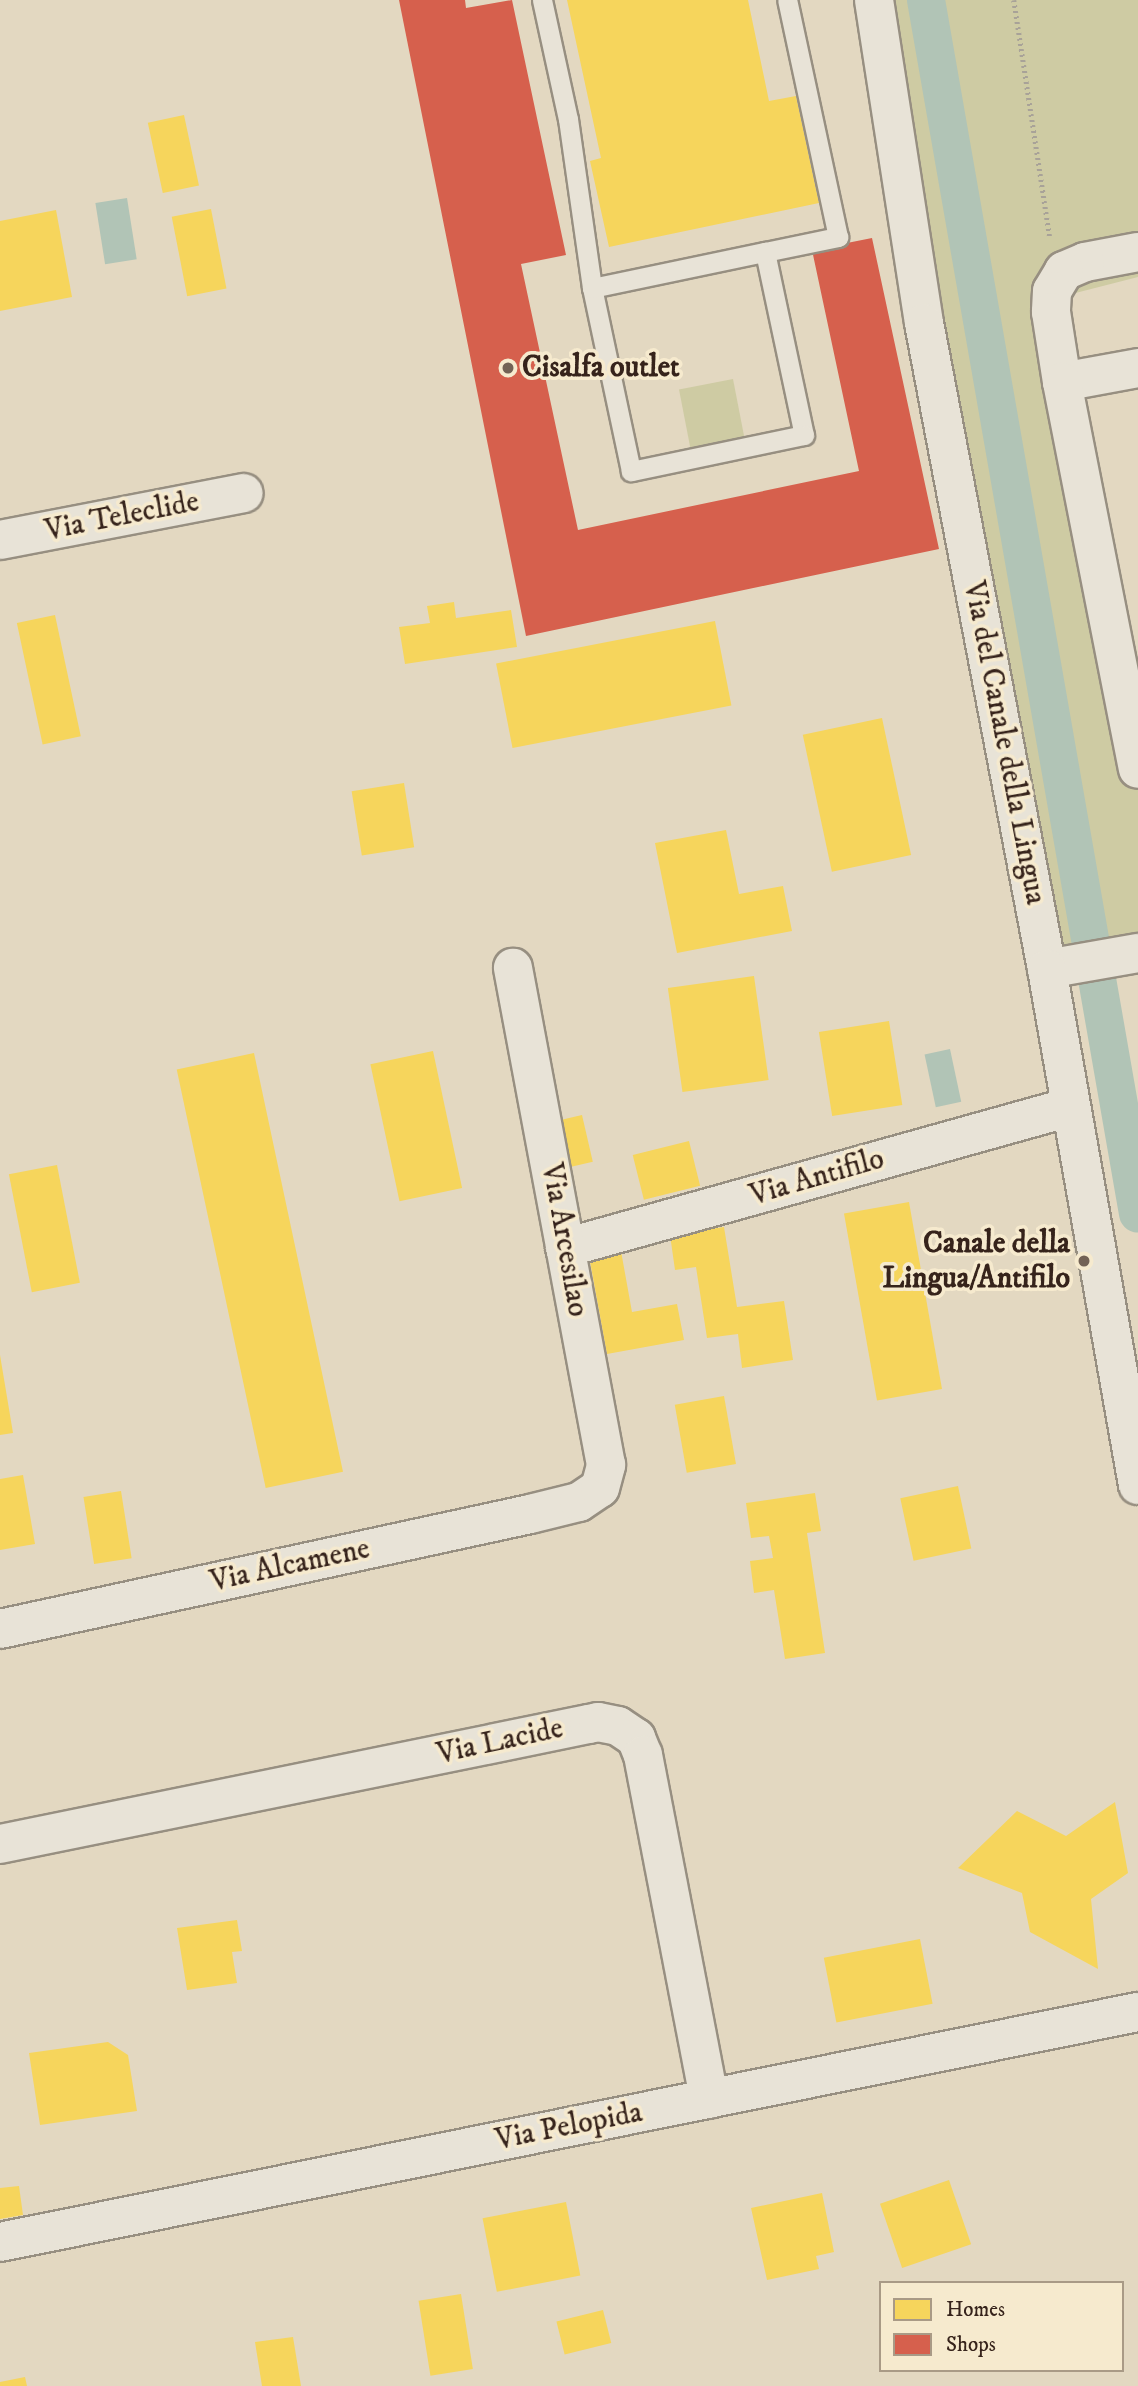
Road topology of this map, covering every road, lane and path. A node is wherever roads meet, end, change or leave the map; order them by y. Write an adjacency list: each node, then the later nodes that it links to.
1 (542, 0): 8 (lane)
2 (787, 0): 5 (lane)
3 (874, 0): 15 (street, Via del Canale della Lingua)
4 (1014, 0): 7 (path)
5 (765, 252): 8 (lane); 8 (lane)
6 (1138, 252): 7 (street)
7 (1055, 281): 10 (street)
8 (592, 288)
9 (1138, 368): 10 (street)
10 (1062, 382): 13 (street)
11 (243, 493): 12 (street, Via Teleclide)
12 (0, 540)
13 (1138, 769)
14 (1136, 954): 15 (street)
15 (1057, 967): 17 (street, Via del Canale della Lingua)
16 (513, 968): 18 (street, Via Arcesilao)
17 (1070, 1107): 18 (street, Via Antifilo); 19 (street, Via del Canale della Lingua)
18 (565, 1248): 20 (street, Via Arcesilao)
19 (1138, 1485)
20 (579, 1502): 21 (street, Via Alcamene)
21 (0, 1629)
22 (0, 1844): 24 (street, Via Lacide)
23 (1138, 2012): 24 (street, Via Pelopida)
24 (709, 2099): 25 (street, Via Pelopida)
25 (0, 2242)

